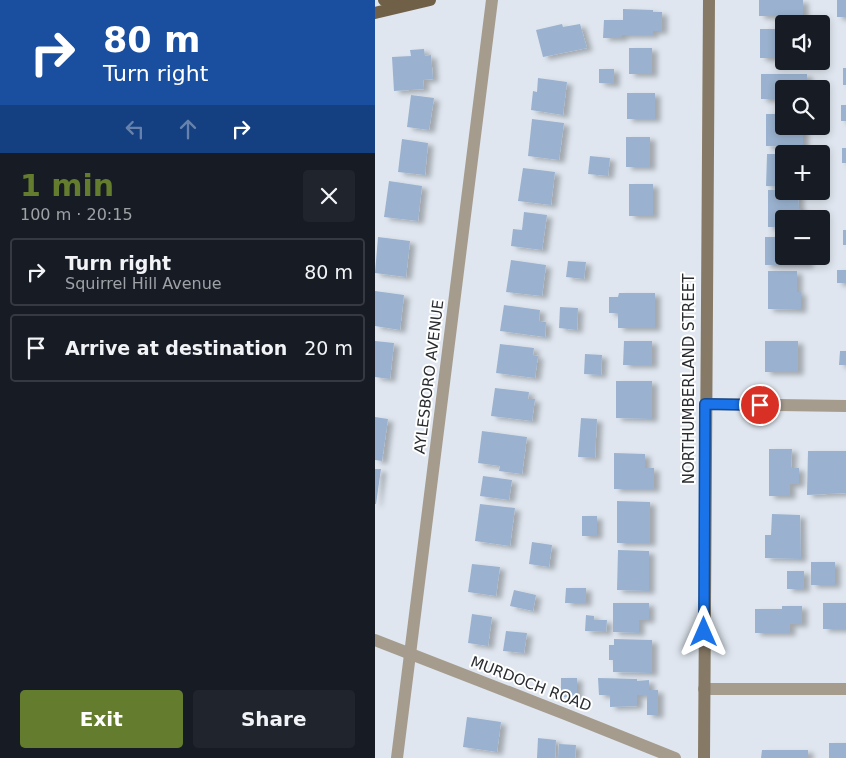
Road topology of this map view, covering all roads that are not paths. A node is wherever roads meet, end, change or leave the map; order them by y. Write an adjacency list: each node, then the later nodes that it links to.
1 (384, 0): 5 (main road)
2 (430, 0): 5 (main road)
3 (492, 0): 10 (street, AYLESBORO AVENUE)
4 (709, 0): 7 (street, NORTHUMBERLAND STREET)
5 (408, 5): 6 (main road)
6 (375, 13)
7 (705, 404): 8 (street); 11 (street, NORTHUMBERLAND STREET)
8 (846, 406)
9 (375, 640): 10 (street, MURDOCH ROAD)
10 (411, 654): 13 (street, AYLESBORO AVENUE); 14 (street, MURDOCH ROAD)
11 (704, 689): 12 (street); 15 (street, NORTHUMBERLAND STREET)
12 (846, 689)
13 (397, 758)
14 (675, 758)
15 (704, 758)

